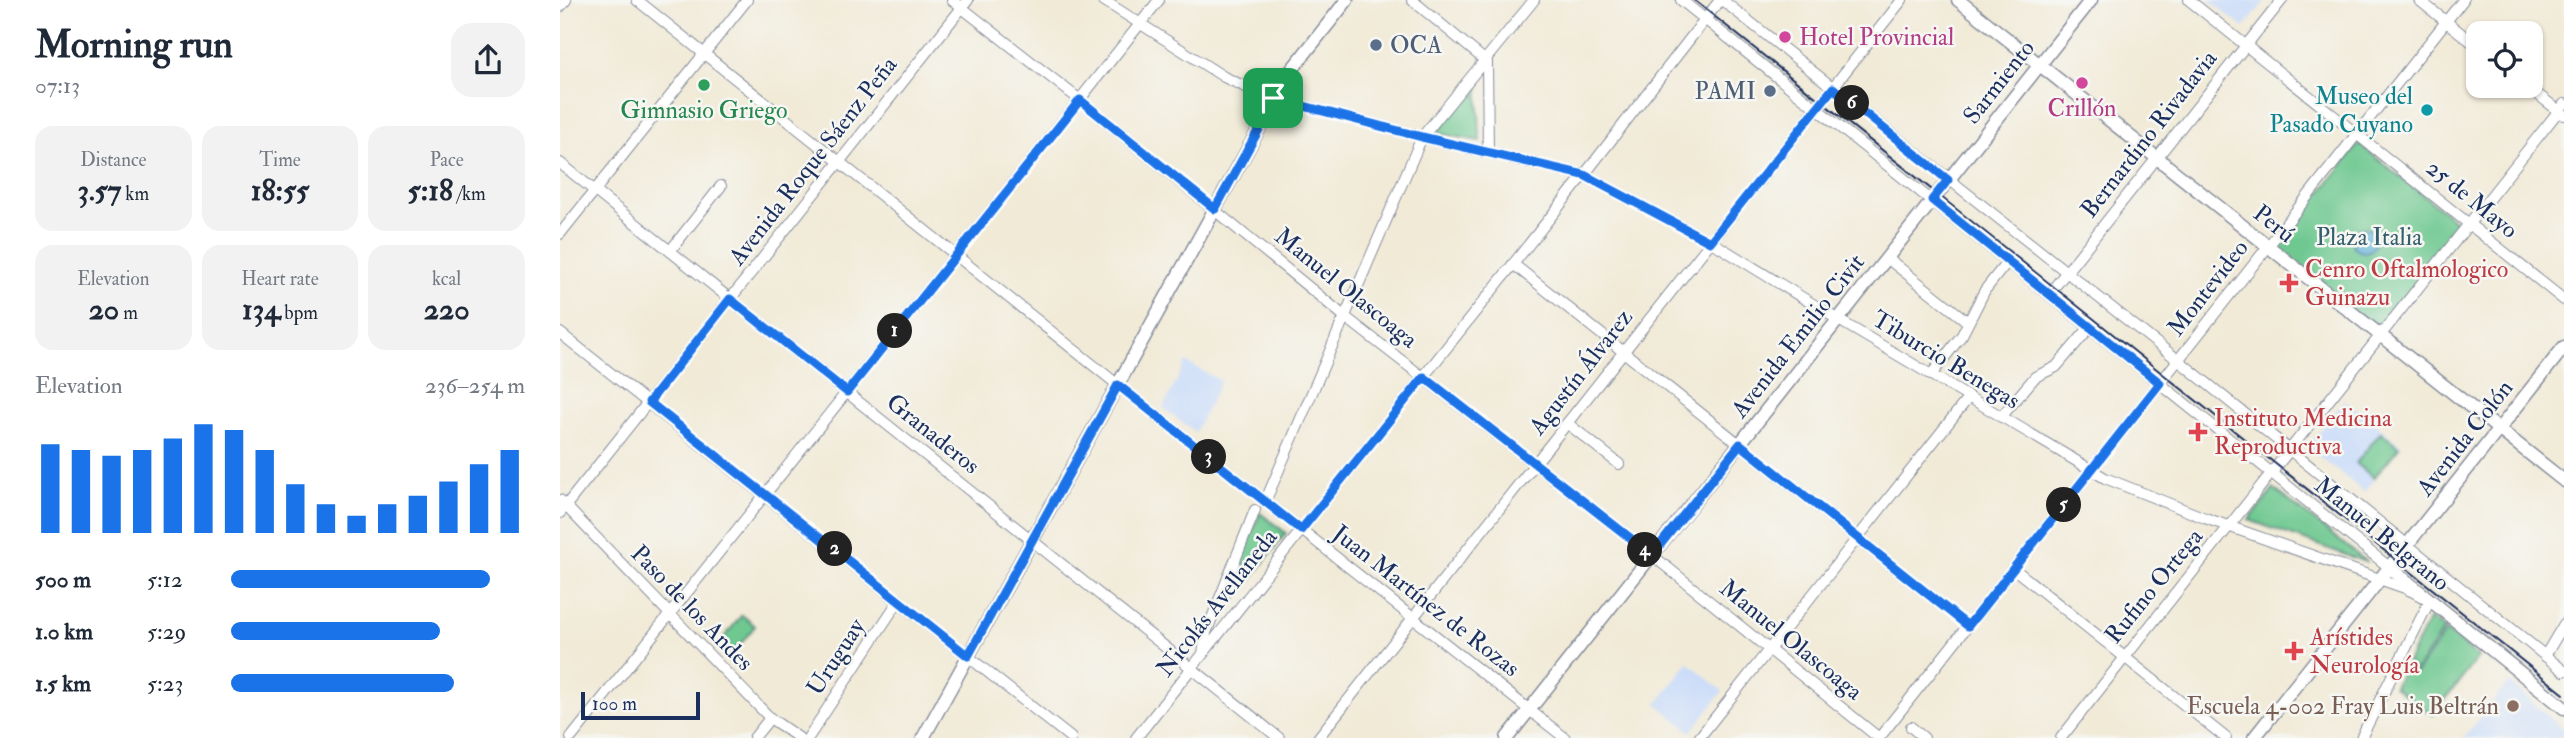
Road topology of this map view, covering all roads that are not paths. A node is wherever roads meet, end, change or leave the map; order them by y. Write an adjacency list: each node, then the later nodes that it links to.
1 (566, 0): 20 (street)
2 (637, 0): 26 (street, Juan Martínez de Rozas)
3 (747, 0): 26 (street)
4 (952, 0): 19 (street, Manuel Olascoaga)
5 (1103, 0): 23 (street, Tiburcio Benegas)
6 (1159, 0): 23 (street)
7 (1347, 0): 31 (main road)
8 (1412, 0): 27 (street)
9 (1534, 0): 27 (street)
10 (1681, 0): 21 (street, Manuel Belgrano)
11 (1721, 0): 21 (street, Nicolás Avellaneda); 29 (street, Manuel Belgrano)
12 (1902, 0): 29 (street, Agustín Álvarez)
13 (1958, 0): 28 (main road, Perú)
14 (2091, 0): 28 (main road, Sarmiento)
15 (2189, 0): 25 (street, 25 de Mayo)
16 (2282, 0): 25 (street, Bernardino Rivadavia)
17 (2420, 0): 22 (street)
18 (2463, 0): 22 (street, Montevideo)
19 (965, 4): 32 (street, Manuel Olascoaga); 39 (street, Avenida Roque Sáenz Peña)
20 (560, 7)
21 (1705, 19): 33 (street, Manuel Belgrano); 41 (street, Nicolás Avellaneda)
22 (2446, 21): 24 (street); 35 (street, Montevideo)
23 (1139, 25): 31 (street, Tiburcio Benegas); 32 (street)
24 (2466, 37)
25 (2246, 46): 35 (street, 25 de Mayo); 38 (street, Bernardino Rivadavia)
26 (704, 54): 39 (street, Juan Martínez de Rozas); 44 (street)
27 (1485, 60): 36 (street); 37 (street)
28 (2039, 65): 38 (main road, Perú); 43 (main road, Sarmiento)
29 (1833, 88): 33 (street, Agustín Álvarez); 43 (street, Manuel Belgrano)
30 (2543, 97): 34 (street)
31 (1273, 98): 36 (street, Tiburcio Benegas); 45 (main road)
32 (1080, 100): 45 (street, Manuel Olascoaga); 51 (street)
33 (1817, 108): 43 (street, Manuel Belgrano); 48 (street, Agustín Álvarez)
34 (2562, 110): 46 (street, Rufino Ortega)
35 (2357, 134): 46 (street, 25 de Mayo); 49 (street, Montevideo)
36 (1422, 137): 37 (street, Tiburcio Benegas); 59 (street)
37 (1488, 152): 41 (street, Tiburcio Benegas)
38 (2157, 158): 49 (main road, Perú); 55 (street, Bernardino Rivadavia)
39 (839, 162): 51 (street, Juan Martínez de Rozas); 57 (street, Avenida Roque Sáenz Peña)
40 (560, 163): 44 (street, Granaderos)
41 (1584, 175): 48 (street, Tiburcio Benegas); 54 (street, Nicolás Avellaneda)
42 (721, 186): 50 (street)
43 (1940, 190): 52 (main road, Avenida Emilio Civit); 53 (street, Manuel Belgrano); 55 (street, Manuel Belgrano)
44 (595, 191): 47 (street); 50 (street, Granaderos)
45 (1215, 209): 59 (street, Manuel Olascoaga); 71 (main road)
46 (2469, 224): 58 (street, 25 de Mayo); 64 (street, Rufino Ortega)
47 (560, 234)
48 (1710, 242): 60 (street, Tiburcio Benegas); 66 (street, Agustín Álvarez)
49 (2268, 246): 64 (main road, Perú); 67 (street, Montevideo)
50 (670, 251): 57 (street, Granaderos)
51 (956, 255): 71 (street, Juan Martínez de Rozas); 72 (street)
52 (1887, 258): 60 (main road, Avenida Emilio Civit); 61 (street)
53 (2008, 261): 56 (street, Manuel Belgrano); 61 (street)
54 (1513, 264): 66 (street); 69 (street, Nicolás Avellaneda)
55 (2066, 273): 56 (street, Bernardino Rivadavia); 67 (street, Manuel Belgrano)
56 (2049, 294): 62 (street, Manuel Belgrano)
57 (730, 299): 72 (street, Granaderos); 74 (street, Avenida Roque Sáenz Peña)
58 (2564, 300)
59 (1344, 316): 69 (street, Manuel Olascoaga); 86 (street)
60 (1838, 320): 68 (street, Tiburcio Benegas); 78 (main road, Avenida Emilio Civit)
61 (1968, 322): 68 (street)
62 (2090, 327): 70 (street, Manuel Belgrano); 75 (street)
63 (560, 332): 74 (street)
64 (2381, 336): 77 (main road, Perú); 79 (street, Rufino Ortega)
65 (2564, 347): 77 (main road, Avenida Colón)
66 (1624, 352): 76 (street, Agustín Álvarez); 78 (street)
67 (2178, 360): 70 (street, Montevideo); 79 (street, Manuel Belgrano)
68 (1931, 375): 73 (street, Tiburcio Benegas)
69 (1424, 377): 80 (street, Manuel Olascoaga); 90 (street, Nicolás Avellaneda)
70 (2160, 383): 82 (street, Montevideo); 83 (street, Manuel Belgrano)
71 (1118, 385): 86 (street, Juan Martínez de Rozas); 92 (main road)
72 (847, 392): 85 (street); 92 (street, Granaderos)
73 (1969, 397): 75 (street, Tiburcio Benegas); 91 (street)
74 (649, 402): 85 (street); 87 (street, Avenida Roque Sáenz Peña)
75 (2001, 417): 82 (street, Tiburcio Benegas)
76 (1567, 423): 80 (street, Agustín Álvarez); 81 (street)
77 (2499, 429): 84 (main road, Perú); 93 (main road, Avenida Colón)
78 (1740, 444): 91 (street); 94 (main road, Avenida Emilio Civit)
79 (2290, 451): 83 (street, Rufino Ortega); 93 (street, Manuel Belgrano)
80 (1535, 463): 94 (street, Manuel Olascoaga); 101 (street, Agustín Álvarez)
81 (1619, 464)
82 (2091, 470): 89 (street, Tiburcio Benegas); 96 (street, Montevideo)
83 (2272, 473): 89 (street, Rufino Ortega); 95 (street, Manuel Belgrano)
84 (2564, 481)
85 (765, 494): 98 (street); 100 (street)
86 (1265, 502): 90 (street, Juan Martínez de Rozas)
87 (562, 507): 100 (street, Paso de los Andes)
88 (1255, 510): 104 (street)
89 (2228, 527): 97 (street, Tiburcio Benegas); 108 (street, Rufino Ortega)
90 (1301, 530): 101 (street, Juan Martínez de Rozas); 104 (street, Nicolás Avellaneda)
91 (1857, 538): 103 (street); 105 (street)
92 (1032, 540): 106 (main road); 109 (street, Granaderos)
93 (2403, 551): 95 (main road, Avenida Colón); 107 (street, Manuel Belgrano)
94 (1652, 555): 105 (street, Manuel Olascoaga); 112 (main road, Avenida Emilio Civit)
95 (2389, 567): 97 (main road, Avenida Colón); 99 (main road, Manuel Belgrano)
96 (2013, 568): 103 (street, Montevideo); 108 (street)
97 (2379, 580): 99 (street, Tiburcio Benegas); 131 (main road, Avenida Colón)
98 (899, 600): 106 (street); 118 (street, Uruguay)
99 (2430, 600): 111 (main road, Manuel Belgrano); 132 (street)
100 (669, 615): 113 (street, Paso de los Andes); 115 (street)
101 (1413, 618): 112 (street, Juan Martínez de Rozas); 123 (street, Agustín Álvarez)
102 (2564, 624): 107 (street)
103 (1968, 626): 127 (street, Montevideo)
104 (1211, 635): 109 (street, Nicolás Avellaneda)
105 (1769, 649): 126 (street); 127 (street, Manuel Olascoaga)
106 (968, 656): 119 (main road); 120 (street)
107 (2545, 656): 110 (street, Manuel Belgrano)
108 (2124, 658): 129 (street, Rufino Ortega); 130 (street)
109 (1192, 668): 121 (street, Nicolás Avellaneda); 122 (street, Granaderos)
110 (2564, 670)
111 (2564, 708)
112 (1529, 710): 124 (main road, Avenida Emilio Civit); 125 (street, Juan Martínez de Rozas)
113 (769, 718): 116 (street); 117 (street, Paso de los Andes)
114 (1911, 727): 128 (street)
115 (570, 738)
116 (754, 738)
117 (799, 738)
118 (808, 738)
119 (923, 738)
120 (1071, 738)
121 (1136, 738)
122 (1279, 738)
123 (1318, 738)
124 (1507, 738)
125 (1565, 738)
126 (1699, 738)
127 (1879, 738)
128 (1924, 738)
129 (2061, 738)
130 (2226, 738)
131 (2254, 738)
132 (2361, 738)

